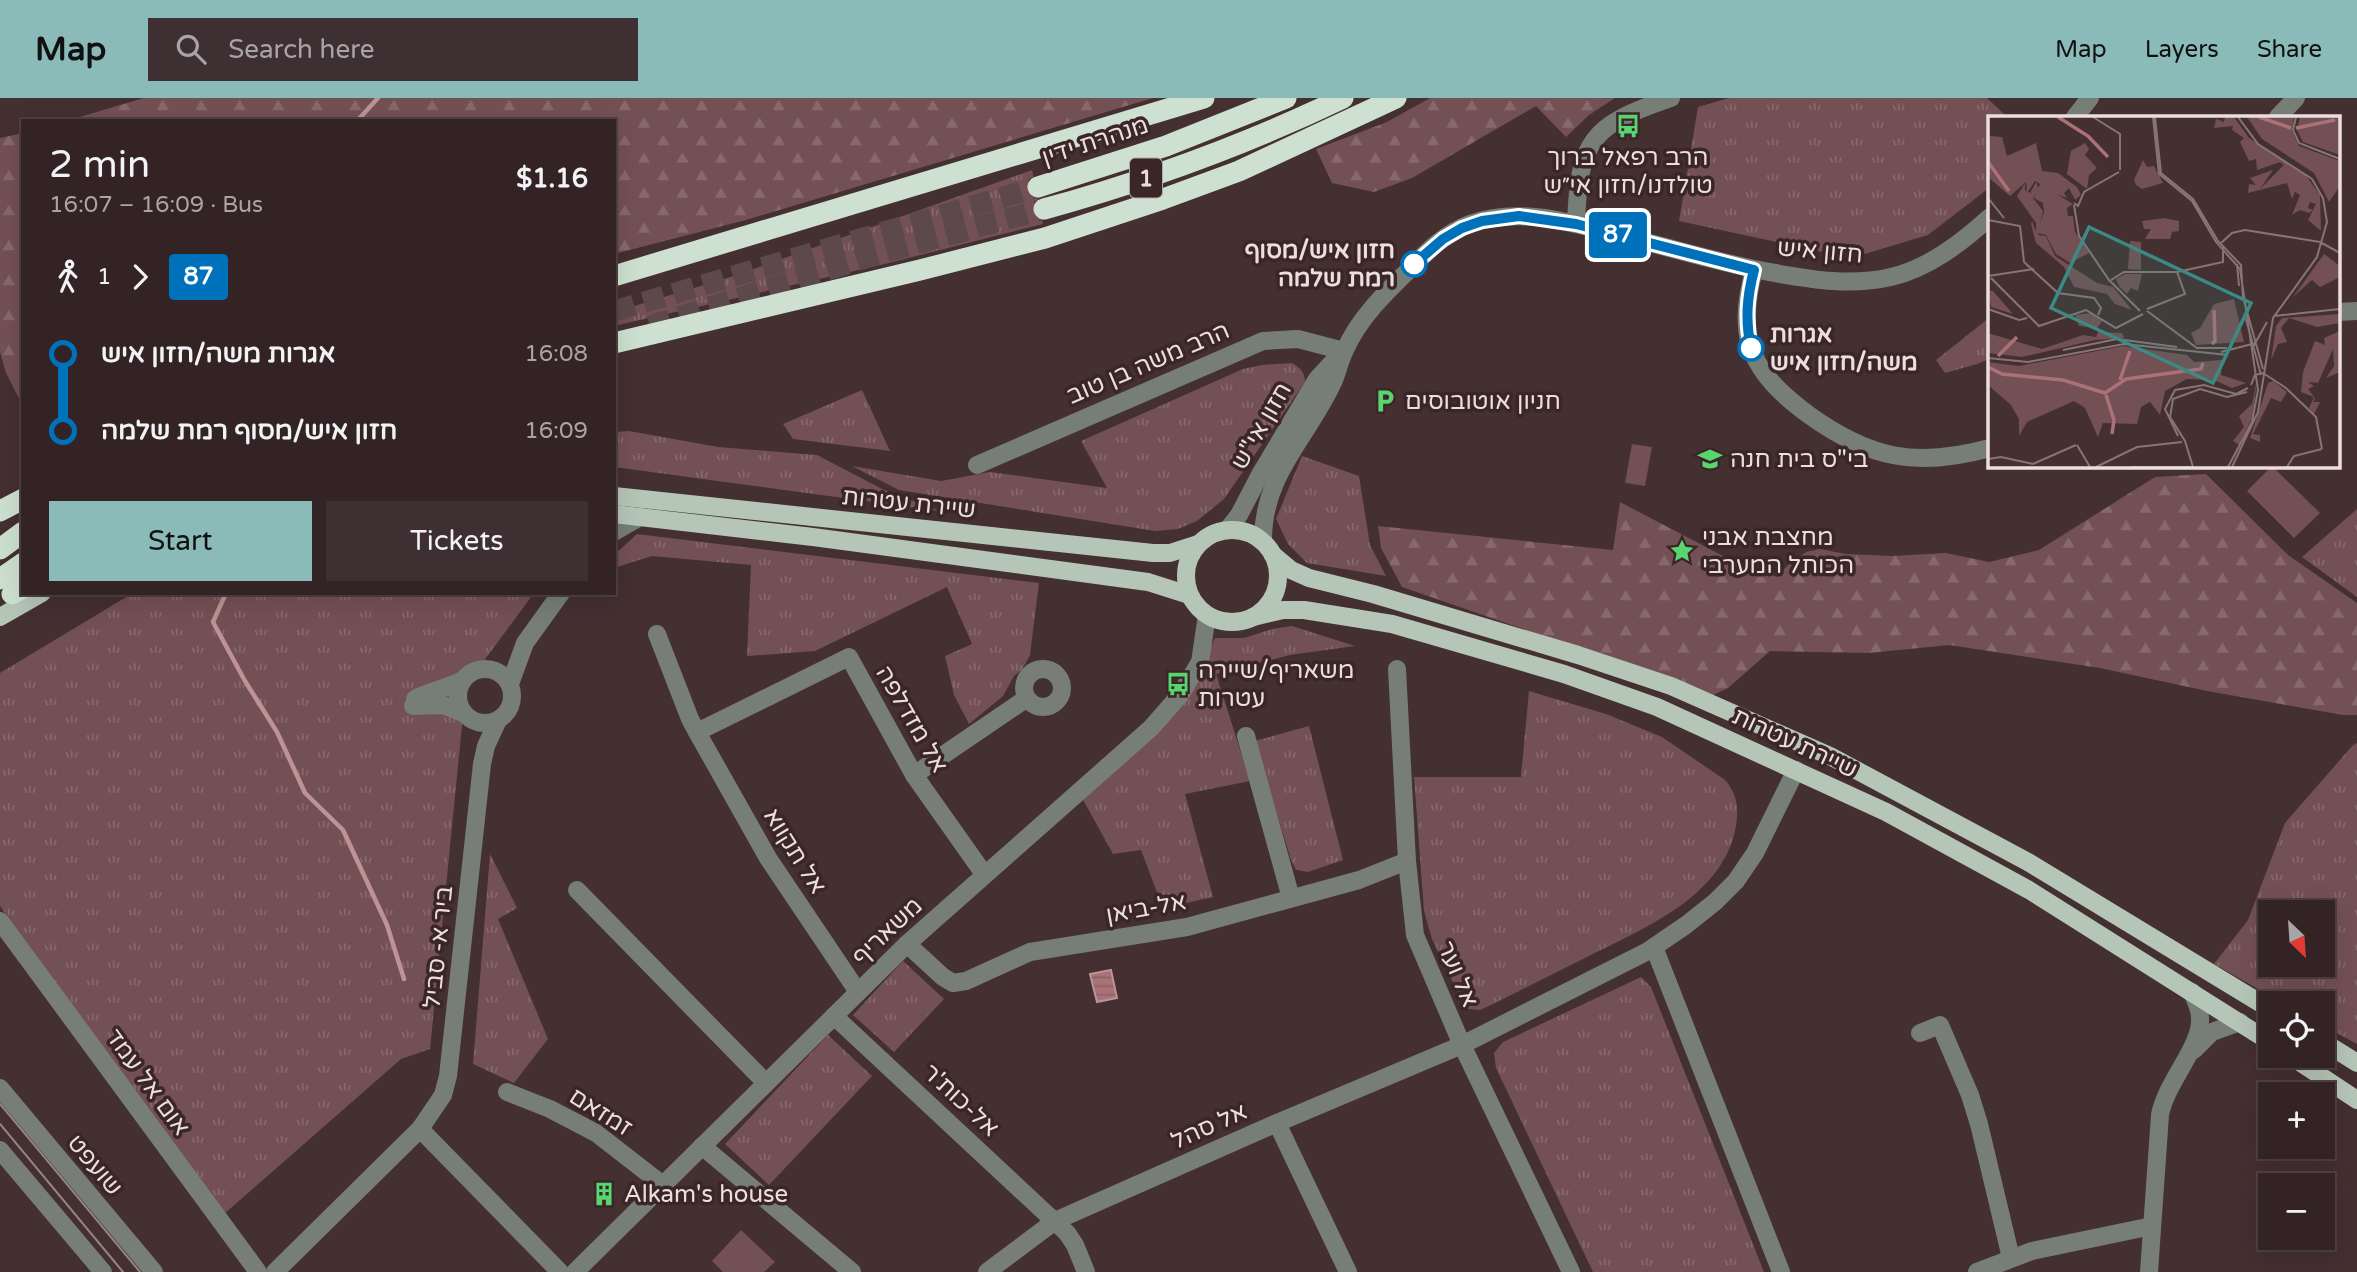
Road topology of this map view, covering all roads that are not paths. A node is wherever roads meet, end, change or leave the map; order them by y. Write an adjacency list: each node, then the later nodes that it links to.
1 (1286, 98): 10 (highway, מנהרת ידין / 1)
2 (1343, 98): 11 (highway, מנהרת ידין / 1)
3 (1396, 98): 16 (highway)
4 (1671, 98): 13 (street)
5 (2090, 98): 8 (street)
6 (2296, 98): 9 (street)
7 (1199, 99): 15 (highway)
8 (2076, 116)
9 (2279, 116)
10 (1038, 187)
11 (1044, 209)
12 (1988, 219): 14 (street, חזון איש)
13 (1576, 224): 14 (street, חזון אי"ש); 17 (street, חזון אי"ש)
14 (1754, 270): 18 (street)
15 (616, 275)
16 (616, 343)
17 (1344, 351): 19 (street, הרב משה בן טוב); 25 (street, חזון אי"ש); 30 (street, חזון אי"ש)
18 (1988, 448)
19 (977, 465)
20 (616, 496): 28 (main road, שיירת עטרות)
21 (21, 500): 22 (highway)
22 (0, 511)
23 (616, 514): 24 (main road, שיירת עטרות)
24 (639, 517): 26 (street); 35 (main road, שיירת עטרות)
25 (1227, 530): 28 (main road); 30 (main road)
26 (616, 531)
27 (21, 533): 29 (highway)
28 (1198, 544): 35 (main road)
29 (0, 549)
30 (1268, 549): 38 (main road); 62 (main road, שיירת עטרות)
31 (21, 567): 32 (highway)
32 (12, 587)
33 (38, 595): 37 (main road)
34 (560, 595): 40 (street)
35 (1189, 595): 36 (main road)
36 (1207, 615): 38 (main road); 54 (street, משאריף)
37 (0, 617)
38 (1253, 617): 51 (main road, שיירת עטרות)
39 (657, 634): 48 (street, אל תקווא)
40 (525, 643): 41 (street); 44 (street)
41 (489, 669): 43 (street); 44 (street)
42 (1396, 669): 53 (street, אל וער)
43 (463, 680): 46 (street); 46 (street)
44 (510, 684): 47 (street)
45 (1027, 698): 52 (street)
46 (468, 716): 47 (street); 50 (street, ביר א- סביל)
47 (498, 720): 50 (street, ביר א- סביל)
48 (697, 732): 52 (street, אל מזדלפה); 60 (street, אל תקווא)
49 (1246, 736): 56 (street)
50 (482, 764): 77 (street, ביר א- סביל)
51 (1796, 770): 59 (street, אל סהל); 61 (main road, שיירת עטרות)
52 (914, 775): 54 (street, אל מזדלפה)
53 (1407, 861): 56 (street, אל-ביאן); 67 (street, אל וער)
54 (984, 874): 58 (street, משאריף)
55 (577, 890): 72 (street)
56 (1291, 898): 58 (street, אל-ביאן)
57 (0, 921): 87 (street, אום אל עמד)
58 (906, 944): 60 (street, משאריף)
59 (1654, 947): 67 (street, אל סהל); 95 (street)
60 (858, 992): 63 (street, משאריף)
61 (2192, 992): 64 (main road, שיירת עטרות); 69 (street)
62 (2258, 1002)
63 (834, 1016): 72 (street, משאריף); 81 (street, אל-כות'ר)
64 (2240, 1023): 66 (main road, שיירת עטרות); 69 (street)
65 (1920, 1033): 83 (street)
66 (2258, 1034)
67 (1462, 1045): 76 (street, אל סהל); 94 (street, אל וער)
68 (2335, 1049): 70 (main road)
69 (2186, 1058): 82 (street)
70 (2357, 1063)
71 (2309, 1068): 75 (main road)
72 (766, 1083): 78 (street, משאריף)
73 (0, 1088): 86 (street, שועפט)
74 (507, 1091): 80 (street, זמזאם)
75 (2357, 1100)
76 (1277, 1123): 81 (street, אל סהל); 93 (street)
77 (420, 1129): 88 (street, ביר א- סביל); 89 (street)
78 (702, 1146): 80 (street, משאריף); 90 (street)
79 (0, 1150): 85 (street)
80 (663, 1185): 84 (street, משאריף)
81 (1055, 1221): 91 (street, אל סהל); 92 (street, אל-כות'ר)
82 (2152, 1226): 83 (street); 97 (street)
83 (2011, 1258): 96 (street)
84 (581, 1270)
85 (103, 1272)
86 (154, 1272)
87 (258, 1272)
88 (275, 1272)
89 (560, 1272)
90 (852, 1272)
91 (987, 1272)
92 (1086, 1272)
93 (1348, 1272)
94 (1571, 1272)
95 (1782, 1272)
96 (1977, 1272)
97 (2149, 1272)

